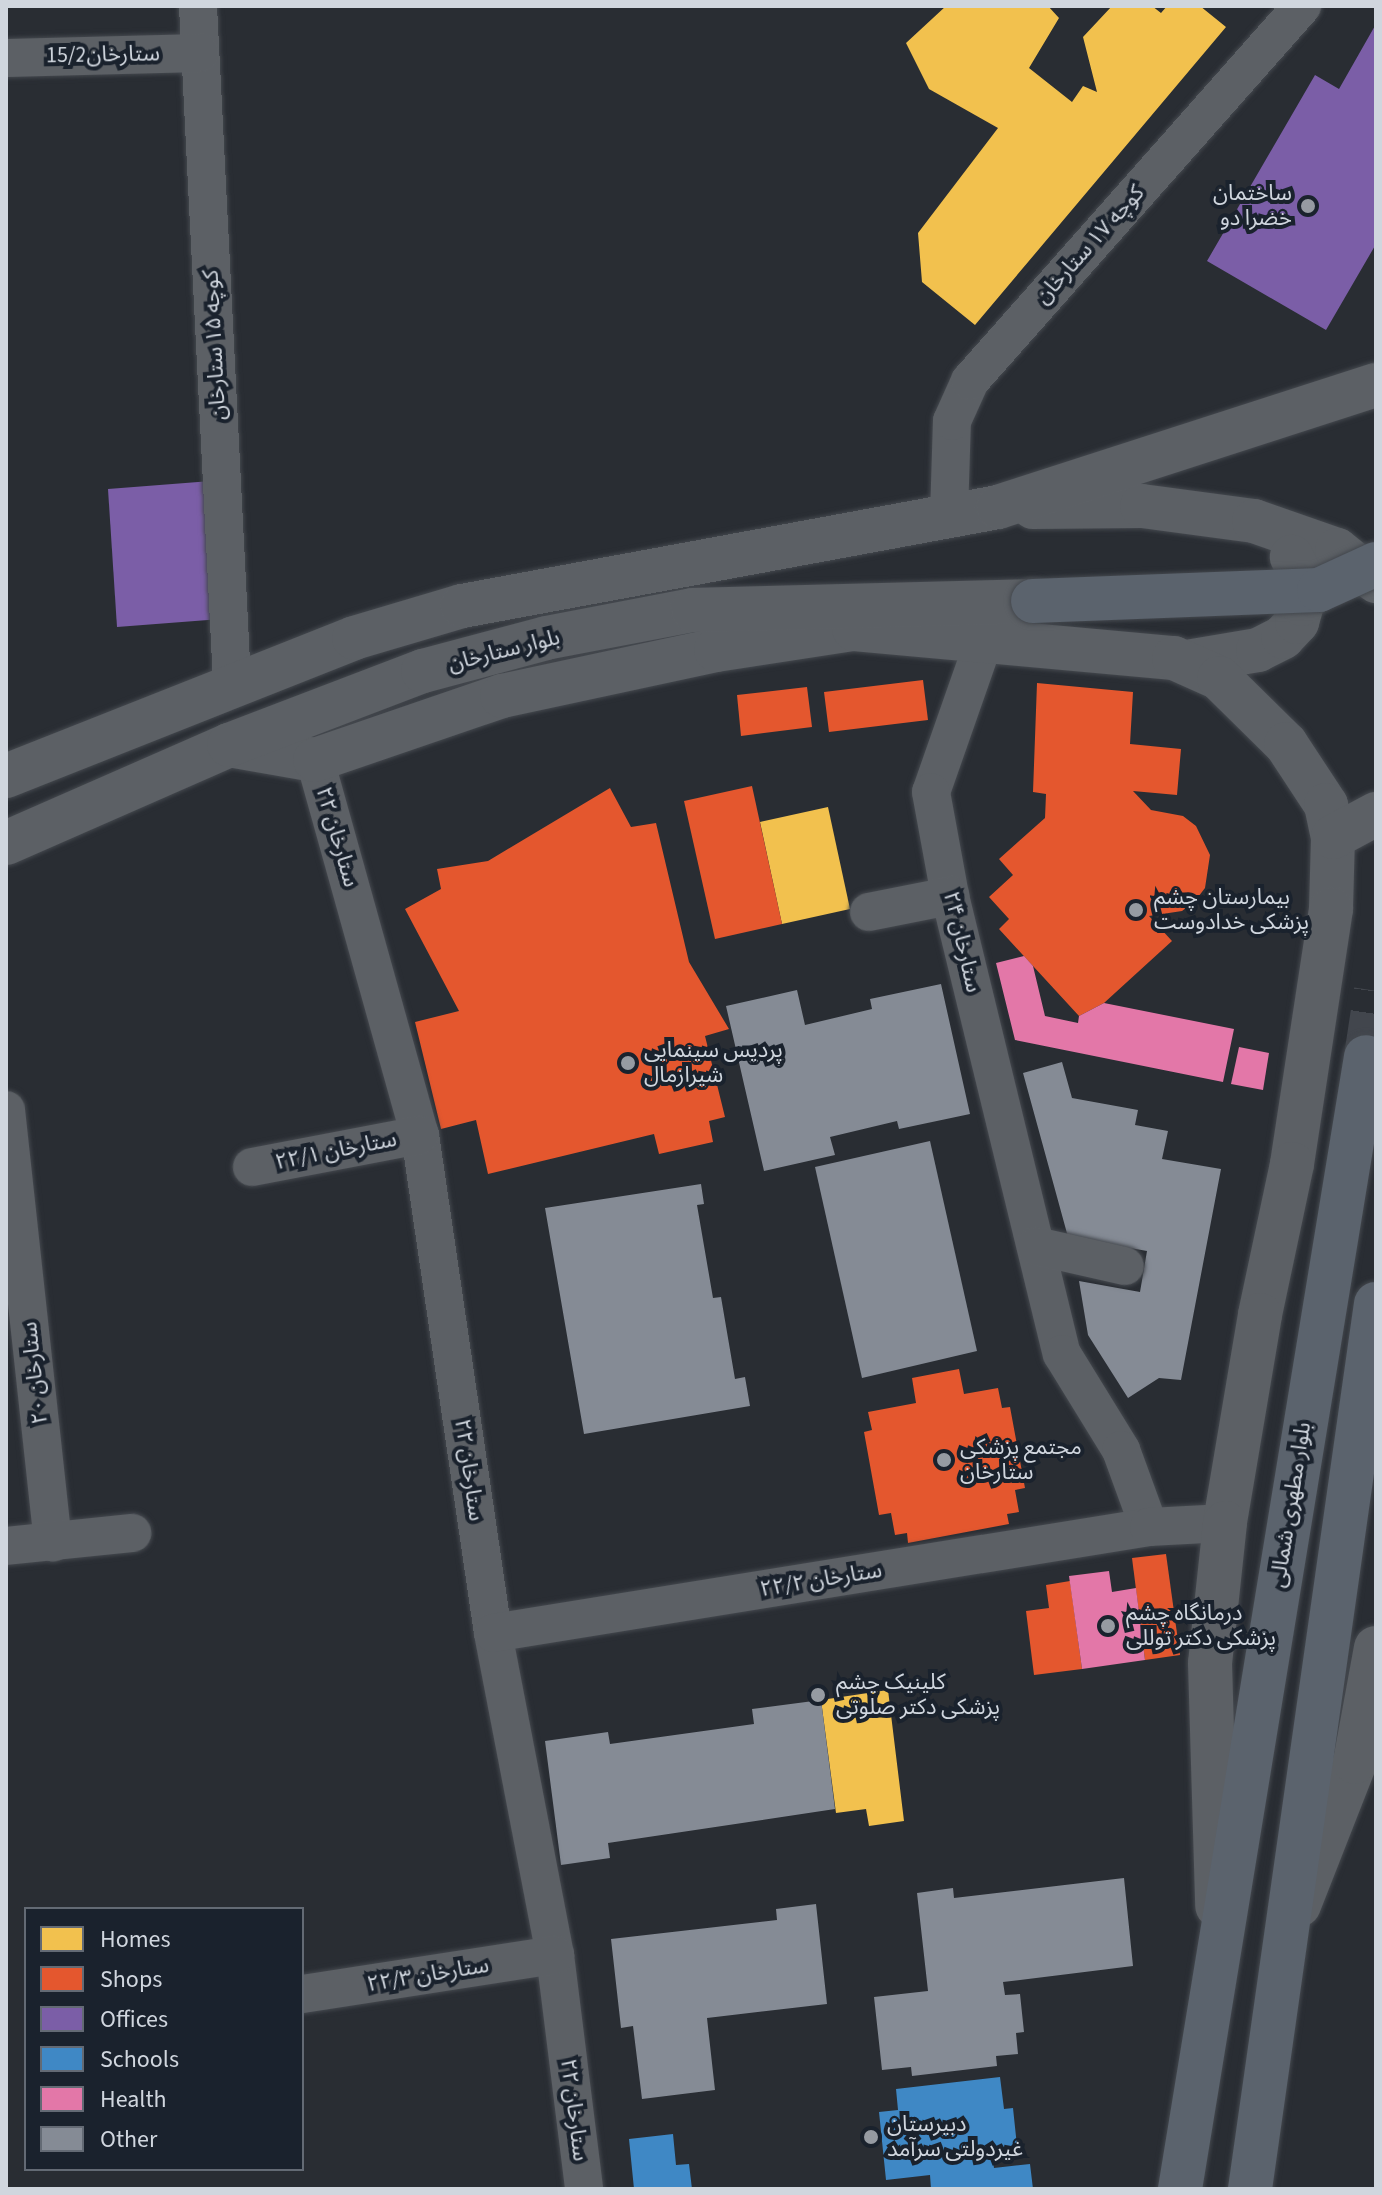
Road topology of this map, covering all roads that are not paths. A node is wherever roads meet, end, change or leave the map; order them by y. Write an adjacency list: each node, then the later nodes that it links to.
1 (198, 6): 3 (street, کوچه ۱۵ ستارخان)
2 (1302, 6): 7 (street, کوچه ۱۷ ستارخان)
3 (200, 53): 4 (street, ستارخان15/2); 13 (street, کوچه ۱۵ ستارخان)
4 (6, 58)
5 (1376, 385): 6 (main road)
6 (998, 507): 7 (main road); 8 (main road)
7 (949, 515): 13 (main road)
8 (1232, 521): 10 (main road); 12 (main road)
9 (1376, 564): 14 (main road, بلوار ستارخان, bridge)
10 (1376, 581)
11 (984, 641): 12 (main road); 15 (main road); 20 (street, ۲۴ ستارخان)
12 (1187, 662): 18 (main road)
13 (232, 683): 16 (main road)
14 (229, 745): 15 (main road); 19 (main road, بلوار ستارخان)
15 (315, 760): 24 (street, ۲۲ ستارخان)
16 (6, 776)
17 (1376, 814): 18 (main road)
18 (1333, 837): 29 (main road)
19 (6, 843)
20 (950, 896): 21 (street); 26 (street, ۲۴ ستارخان)
21 (869, 912)
22 (1366, 1057): 36 (main road, بلوار مطهرى شمالى)
23 (6, 1110): 32 (street, ۲۰ ستارخان)
24 (420, 1135): 25 (street, ۲۲/۱ ستارخان); 34 (street, ۲۲ ستارخان)
25 (252, 1167)
26 (1036, 1246): 27 (street); 30 (street, ۲۴ ستارخان)
27 (1125, 1266)
28 (1376, 1304): 37 (main road)
29 (1225, 1523): 30 (street, ۲۲/۲ ستارخان); 36 (main road)
30 (1149, 1527): 34 (street, ۲۲/۲ ستارخان)
31 (132, 1533): 32 (street)
32 (53, 1542): 33 (street)
33 (6, 1546)
34 (493, 1633): 38 (street, ۲۲ ستارخان)
35 (1376, 1648): 37 (main road)
36 (1219, 1936): 41 (main road, بلوار مطهرى شمالى)
37 (1282, 1948): 42 (main road)
38 (555, 1955): 39 (street, ۲۲/۳ ستارخان); 40 (street, ۲۲ ستارخان)
39 (304, 1994)
40 (584, 2189)
41 (1180, 2189)
42 (1250, 2189)

